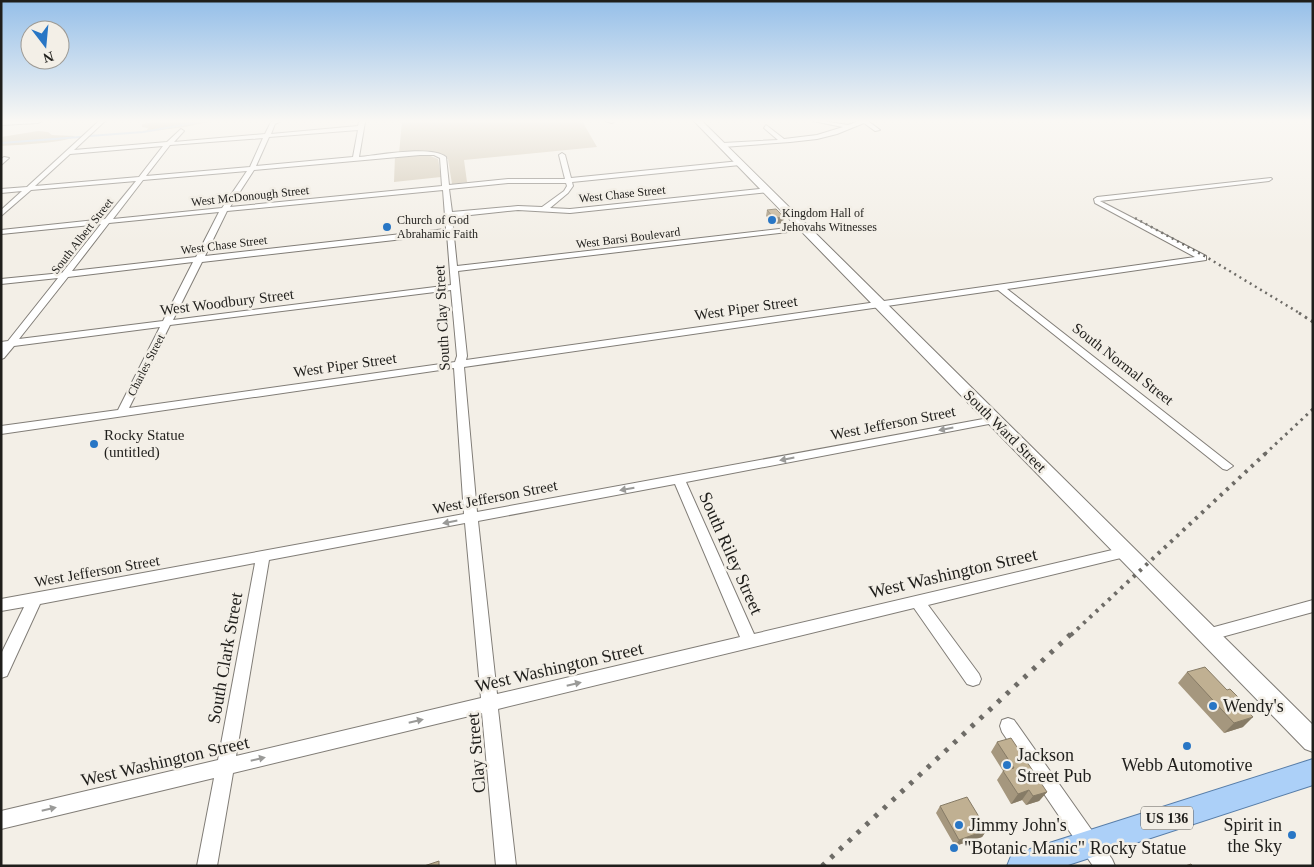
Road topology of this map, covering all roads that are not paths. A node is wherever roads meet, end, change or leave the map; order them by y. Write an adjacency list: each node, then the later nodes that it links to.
1 (57, 161): 13 (street)
2 (155, 161): 9 (street, South Albert Street)
3 (255, 161): 8 (street, Charles Street)
4 (320, 161): 8 (street)
5 (444, 161): 12 (street, South Clay Street)
6 (564, 161): 11 (street)
7 (740, 163): 11 (street, West McDonough Street); 14 (street, South Ward Street)
8 (252, 168): 9 (street); 16 (street, Charles Street)
9 (142, 178): 13 (street); 20 (street, South Albert Street)
10 (1269, 179): 29 (street, West Piper Street)
11 (570, 180): 12 (street, West McDonough Street); 17 (street)
12 (447, 187): 16 (street, West McDonough Street); 19 (street, South Clay Street)
13 (29, 188): 15 (street); 18 (street)
14 (768, 190): 17 (street, West Chase Street); 21 (street, South Ward Street)
15 (1, 191)
16 (224, 210): 20 (street, West McDonough Street); 24 (street, Charles Street)
17 (543, 210): 19 (street, West Chase Street)
18 (1, 214)
19 (448, 215): 22 (street, South Clay Street)
20 (107, 222): 23 (street, West McDonough Street); 26 (street, South Albert Street)
21 (805, 228): 25 (street, West Barsi Boulevard); 30 (street, South Ward Street)
22 (449, 230): 24 (street, West Chase Street); 25 (street, South Clay Street)
23 (1, 232)
24 (198, 259): 26 (street, West Chase Street); 31 (street, Charles Street)
25 (454, 270): 28 (street, South Clay Street)
26 (66, 274): 27 (street, West Chase Street); 32 (street, South Albert Street)
27 (1, 282)
28 (456, 287): 31 (street, West Woodbury Street); 34 (street, South Clay Street)
29 (1000, 287): 30 (street, West Piper Street); 38 (street, South Normal Street)
30 (879, 304): 34 (street, West Piper Street); 36 (street, South Ward Street)
31 (168, 323): 32 (street, West Woodbury Street); 35 (street, Charles Street)
32 (6, 344): 33 (street, South Albert Street)
33 (1, 356)
34 (459, 364): 35 (street, West Piper Street); 40 (street, South Clay Street)
35 (122, 412): 37 (street, West Piper Street)
36 (994, 420): 39 (street, West Jefferson Street, one-way to 39); 41 (street, South Ward Street)
37 (1, 430)
38 (1227, 466)
39 (679, 479): 40 (street, West Jefferson Street, one-way to 40); 48 (street, South Riley Street)
40 (471, 518): 42 (street, West Jefferson Street, one-way to 42); 51 (street, Clay Street)
41 (1125, 552): 44 (street, West Washington Street); 47 (street, South Ward Street)
42 (263, 557): 43 (street, West Jefferson Street); 54 (street, South Clark Street)
43 (36, 598): 45 (street, West Jefferson Street); 49 (street)
44 (918, 602): 48 (street, West Washington Street); 50 (street)
45 (1, 605)
46 (1313, 606): 47 (street)
47 (1207, 635): 53 (street, South Ward Street)
48 (750, 642): 51 (street, West Washington Street, one-way to 48)
49 (1, 671)
50 (973, 679)
51 (491, 703): 54 (street, West Washington Street, one-way to 51); 59 (street, Clay Street)
52 (1008, 726): 57 (street)
53 (1313, 741)
54 (227, 766): 56 (street, West Washington Street, one-way to 54); 58 (street, South Clark Street)
55 (1313, 772): 57 (main road, US 136)
56 (1, 820)
57 (1090, 843): 60 (main road, US 136); 61 (street)
58 (207, 866)
59 (506, 866)
60 (1021, 866)
61 (1105, 866)

